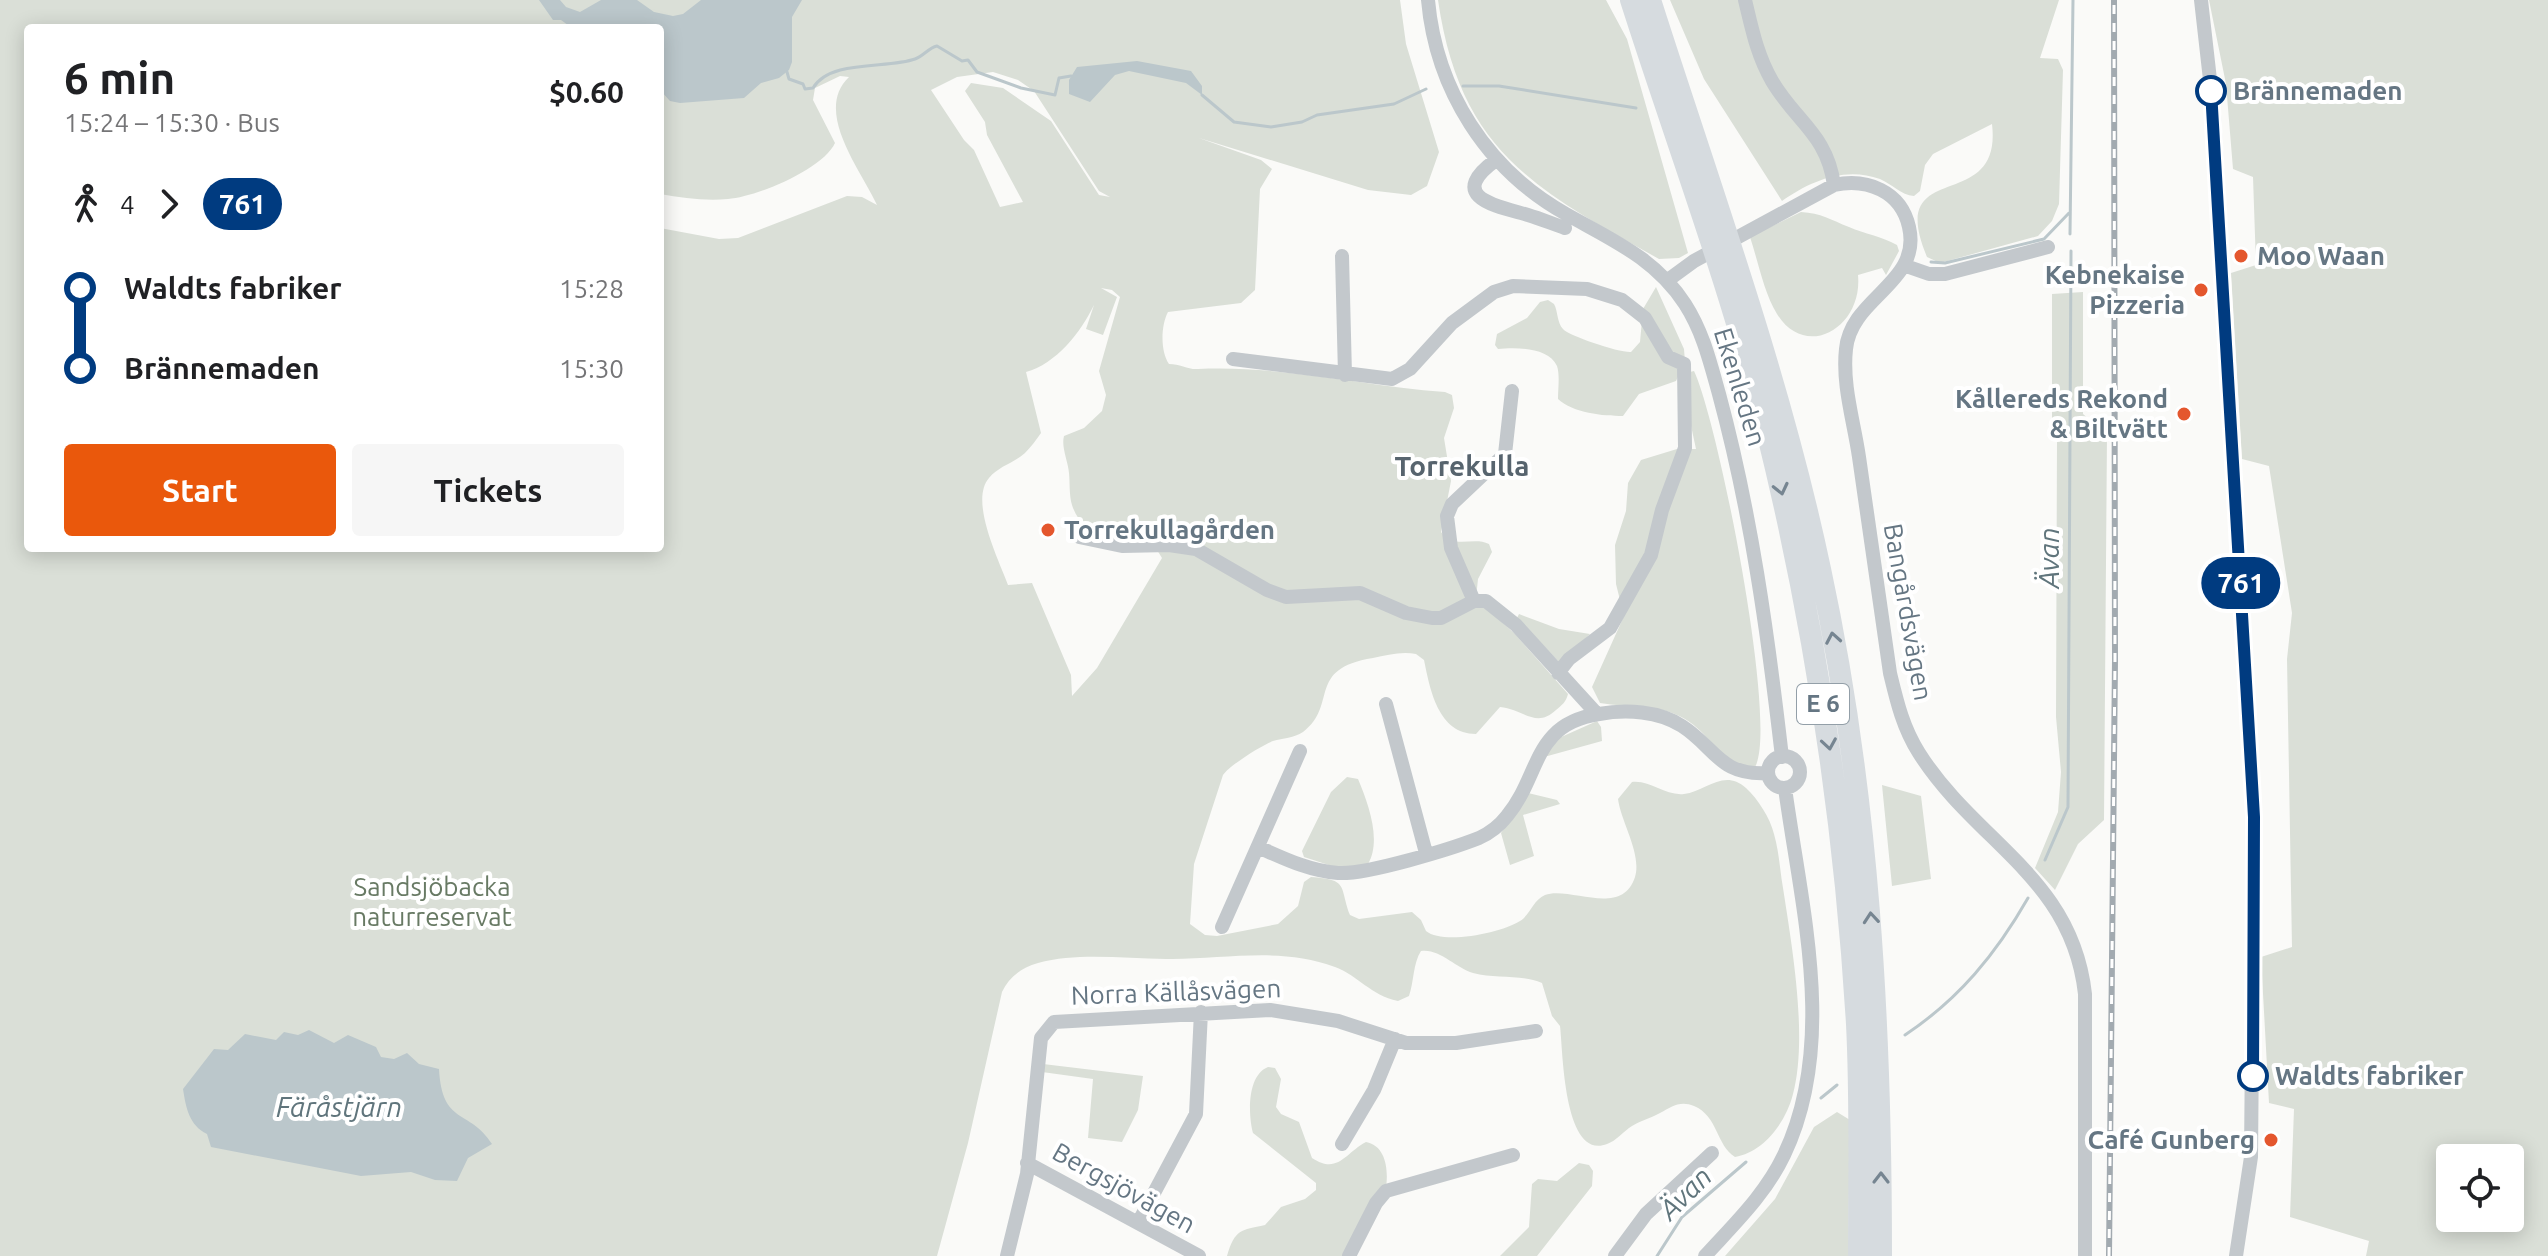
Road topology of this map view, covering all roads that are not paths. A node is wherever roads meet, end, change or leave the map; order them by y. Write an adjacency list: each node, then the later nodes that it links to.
1 (1428, 0): 5 (street, Ekenleden)
2 (1745, 0): 6 (street)
3 (2201, 0): 43 (street)
4 (1641, 1): 40 (highway, E 6, one-way to 40); 41 (highway, E 6, one-way to 4)
5 (1496, 160): 7 (street); 11 (street, Ekenleden)
6 (1834, 185): 10 (street); 11 (street)
7 (1565, 228)
8 (2048, 247): 10 (street)
9 (1342, 256): 13 (street)
10 (1906, 266): 42 (street, Bangårdsvägen)
11 (1668, 280): 21 (street, Ekenleden)
12 (1233, 359): 13 (street)
13 (1345, 375): 17 (street)
14 (1512, 391): 16 (street)
15 (1079, 537): 16 (street)
16 (1474, 601): 17 (street)
17 (1558, 673): 19 (street)
18 (1386, 704): 25 (street)
19 (1597, 714): 22 (street); 25 (street)
20 (1300, 751): 24 (street)
21 (1782, 757): 22 (street); 23 (street, Ekenleden)
22 (1768, 773): 23 (street)
23 (1785, 788): 39 (street, Ekenleden)
24 (1258, 847): 25 (street); 26 (street)
25 (1426, 853)
26 (1222, 927)
27 (1201, 1012): 29 (street, Norra Källåsvägen); 33 (street, Norra Källåsvägen); 34 (street)
28 (1536, 1031): 29 (street, Norra Källåsvägen)
29 (1395, 1039): 30 (street)
30 (1342, 1144)
31 (1712, 1153): 38 (street)
32 (1513, 1155): 37 (street)
33 (1027, 1163): 34 (street, Bergsjövägen); 35 (street, Norra Källåsvägen)
34 (1138, 1223): 36 (street, Bergsjövägen)
35 (1007, 1256)
36 (1199, 1256)
37 (1349, 1256)
38 (1615, 1256)
39 (1705, 1256)
40 (1859, 1256)
41 (1881, 1256)
42 (2085, 1256)
43 (2236, 1256)

